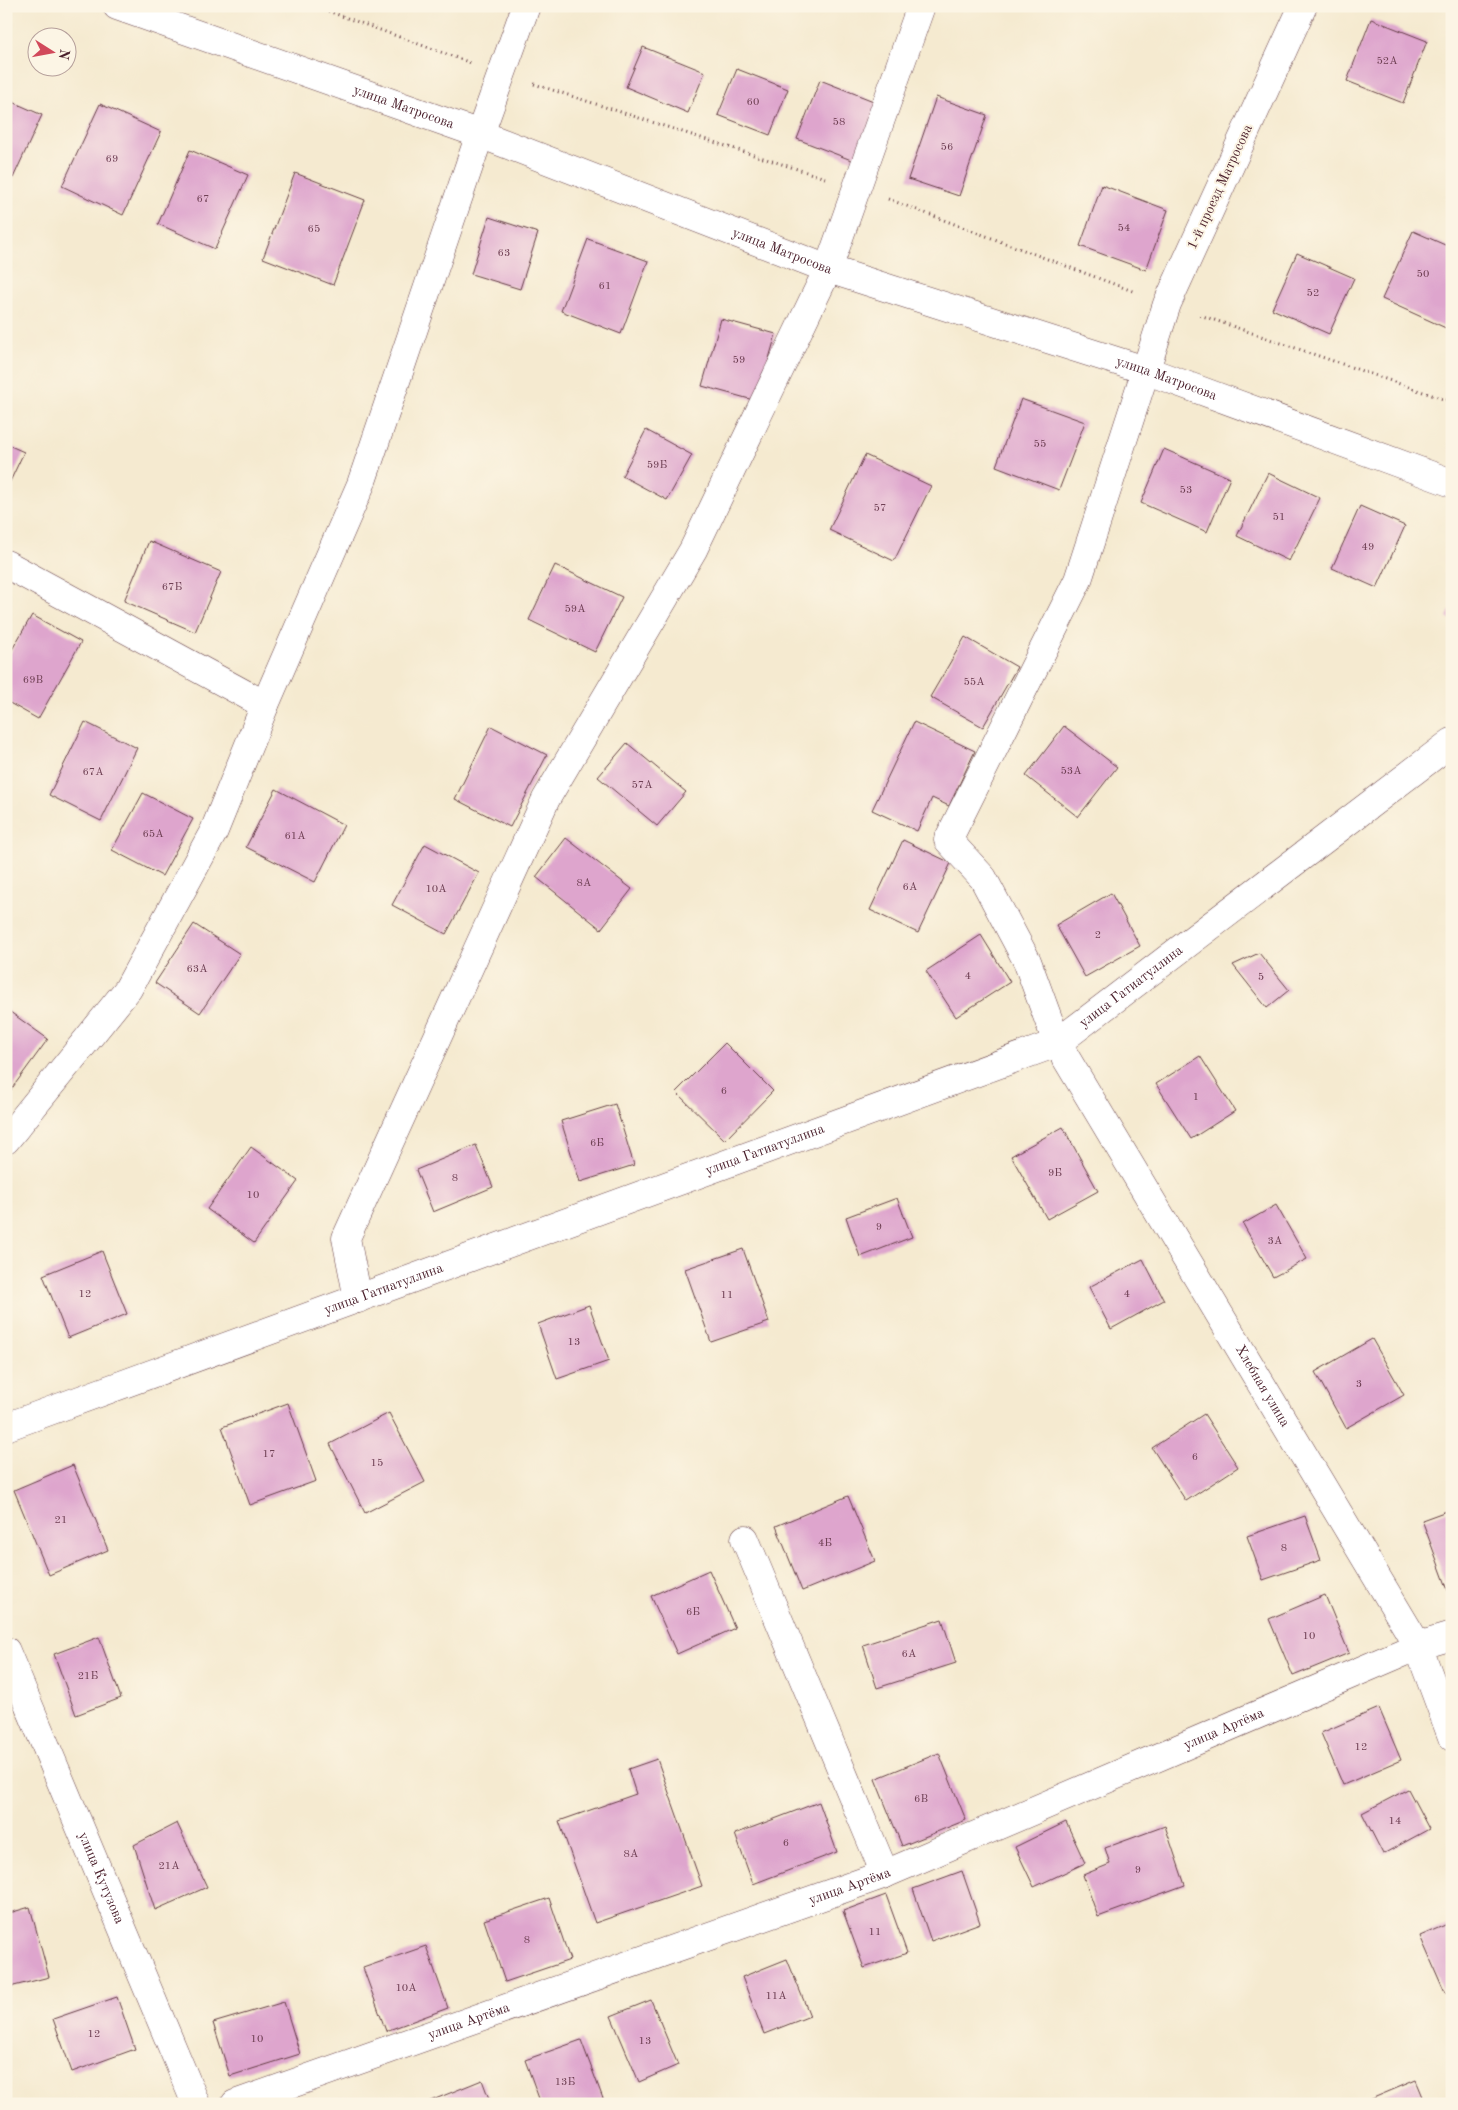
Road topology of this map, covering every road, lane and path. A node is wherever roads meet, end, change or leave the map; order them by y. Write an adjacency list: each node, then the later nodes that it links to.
1 (526, 6): 5 (street)
2 (921, 6): 6 (street)
3 (1303, 6): 7 (street, 1-й проезд Матросова)
4 (133, 9): 5 (street, улица Матросова)
5 (480, 134): 6 (street, улица Матросова); 10 (street)
6 (828, 269): 7 (street, улица Матросова); 14 (street)
7 (1145, 370): 8 (street, улица Матросова); 12 (street, 1-й проезд Матросова)
8 (1452, 483)
9 (6, 564): 10 (street)
10 (265, 705): 13 (street)
11 (1452, 742): 12 (street, улица Гатиатуллина)
12 (1056, 1043): 14 (street, улица Гатиатуллина); 18 (street, Хлебная улица)
13 (6, 1140)
14 (358, 1299): 15 (street, улица Гатиатуллина)
15 (8, 1419)
16 (745, 1539): 21 (street)
17 (1452, 1636): 18 (street, улица Артёма)
18 (1418, 1646): 20 (street, Хлебная улица); 21 (street, улица Артёма)
19 (6, 1651): 22 (street, улица Кутузова)
20 (1452, 1738)
21 (885, 1874): 23 (street, улица Артёма)
22 (196, 2104)
23 (235, 2104)

